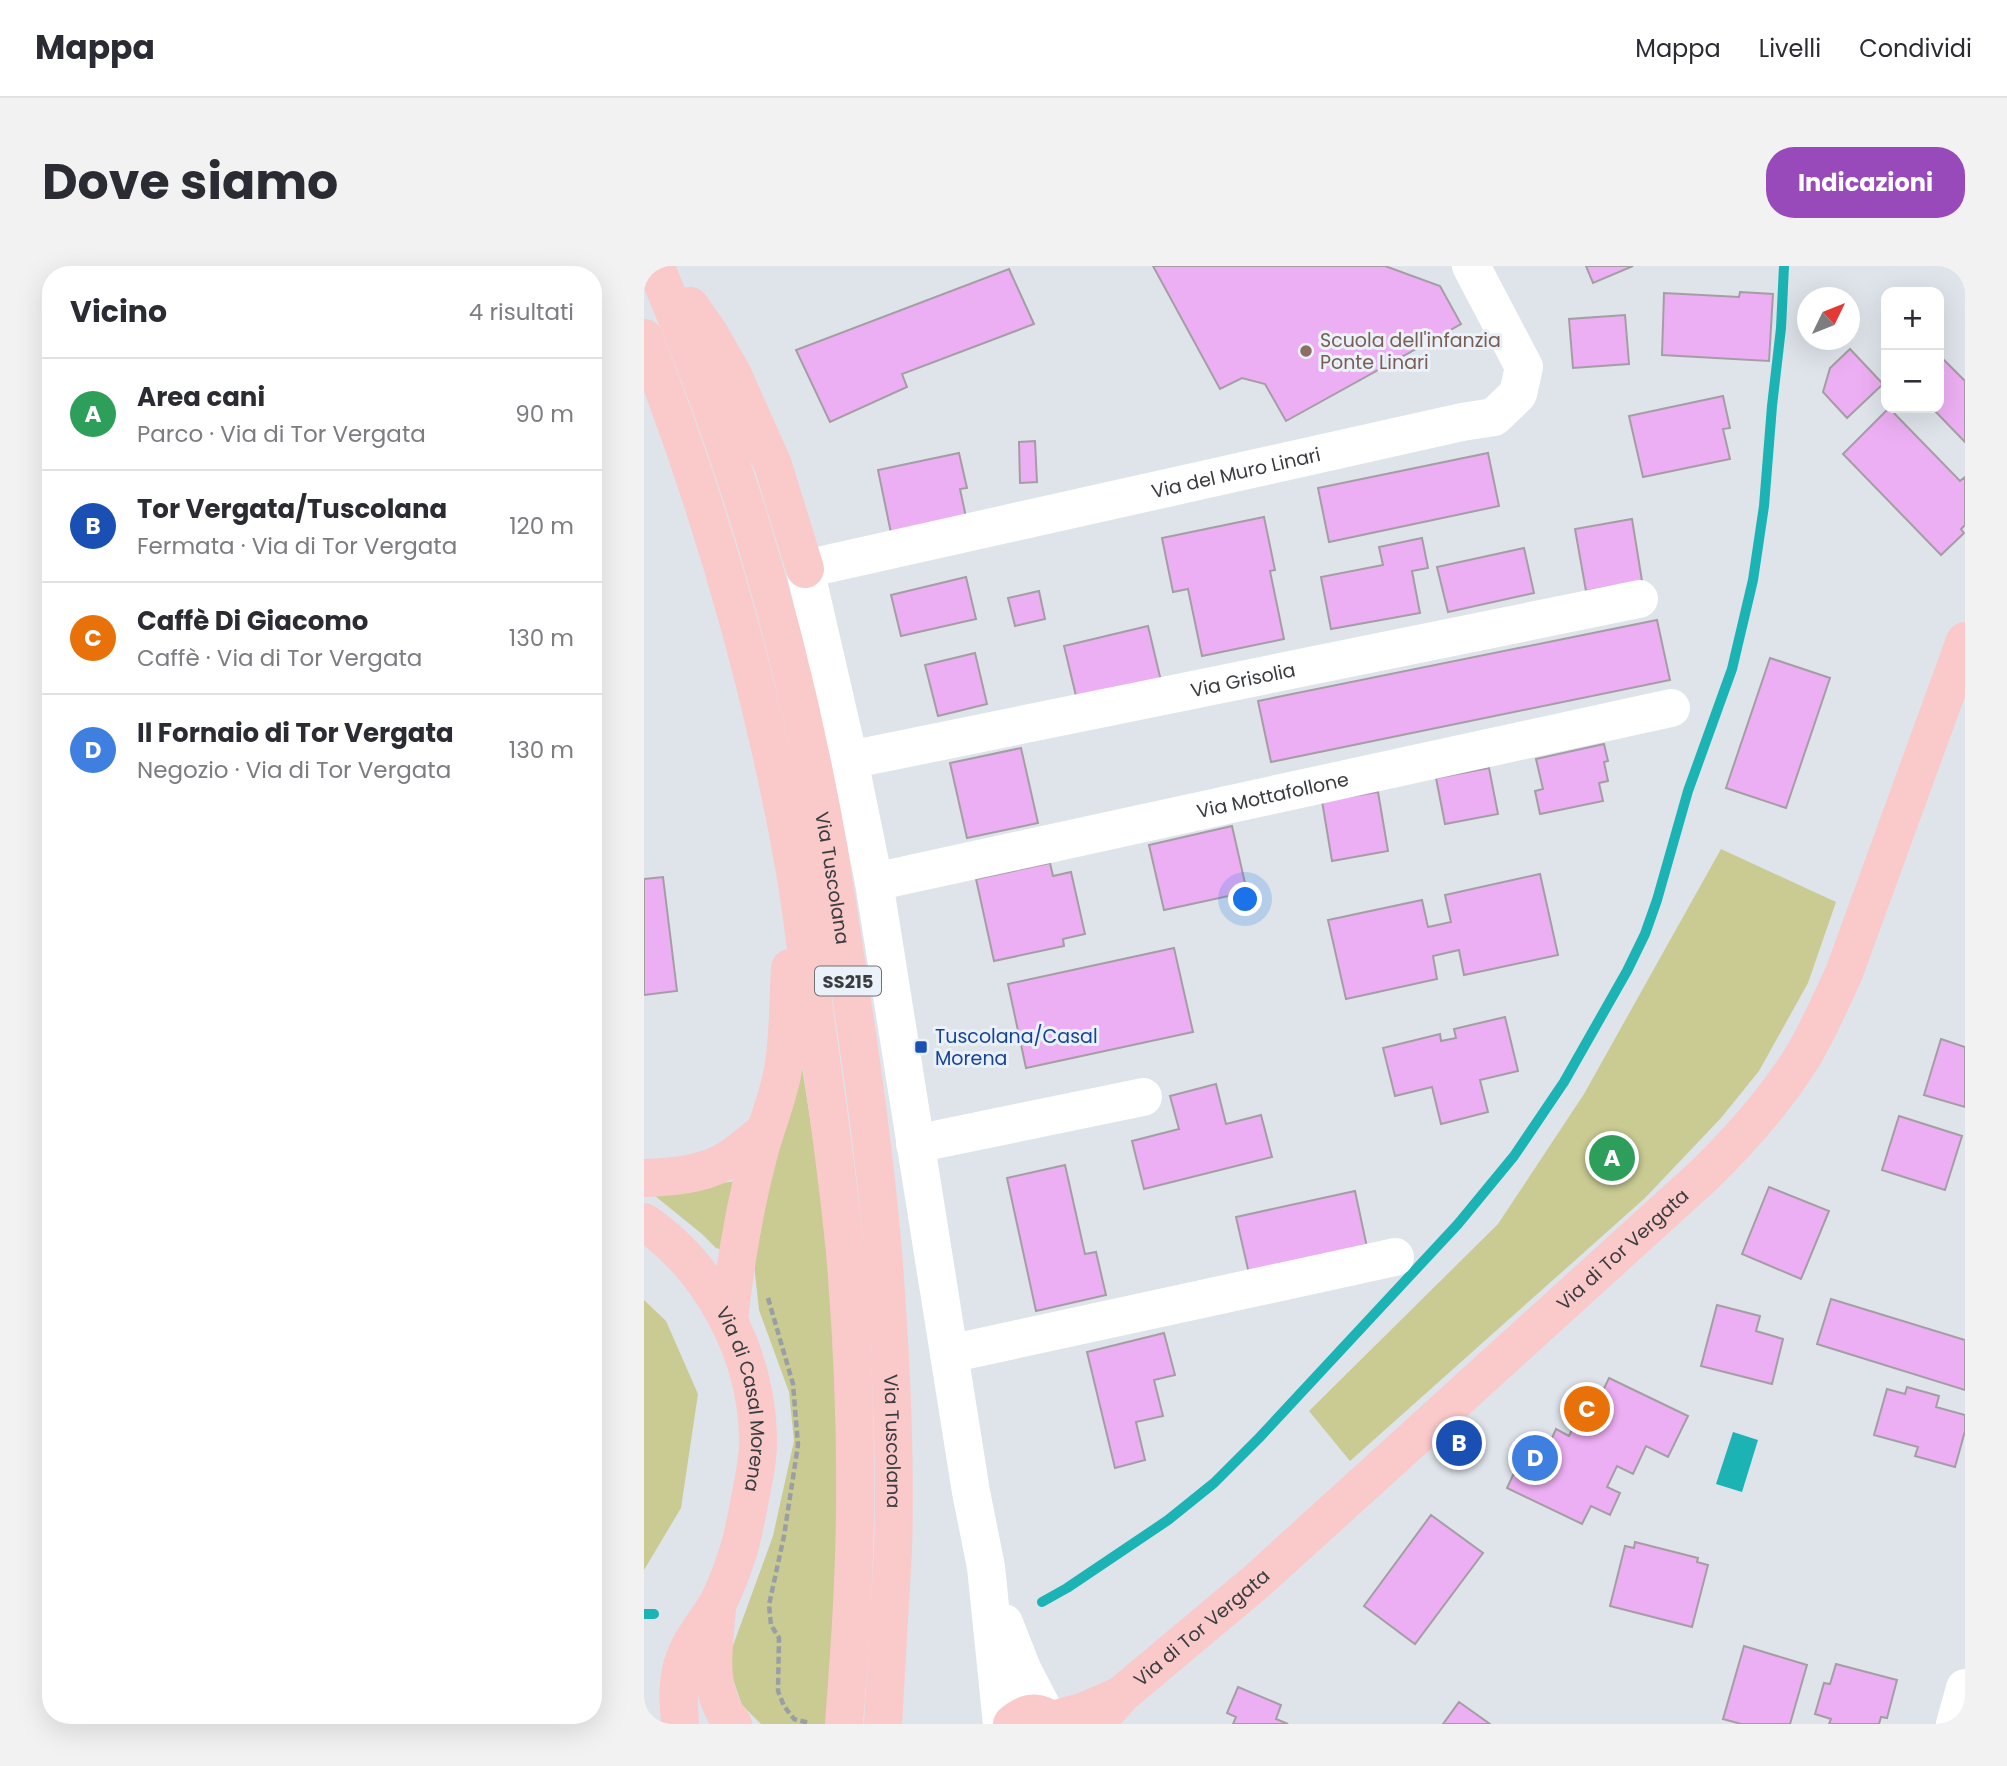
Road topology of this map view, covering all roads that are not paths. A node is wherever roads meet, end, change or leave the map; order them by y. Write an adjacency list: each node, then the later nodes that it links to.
1 (655, 266): 4 (main road); 25 (main road, Via Tuscolana / SS215)
2 (1471, 266): 4 (street, Via del Muro Linari)
3 (644, 338): 9 (main road, Via Tuscolana / SS215)
4 (805, 569): 8 (street, Via Tuscolana)
5 (1639, 599): 8 (street, Via Grisolia)
6 (1965, 641): 22 (main road, Via di Tor Vergata)
7 (1671, 708): 10 (street, Via Mottafollone)
8 (849, 760): 10 (street, Via Tuscolana)
9 (796, 879): 12 (main road); 23 (main road, Via Tuscolana / SS215)
10 (874, 882): 13 (street, Via Tuscolana)
11 (1143, 1097): 13 (street)
12 (764, 1132): 14 (main road); 17 (main road)
13 (915, 1144): 18 (street, Via Tuscolana)
14 (644, 1178)
15 (644, 1222): 17 (main road, Via di Casal Morena)
16 (1395, 1257): 18 (street)
17 (729, 1320): 20 (main road, Via di Casal Morena)
18 (949, 1354): 19 (street, Via Tuscolana)
19 (986, 1567): 24 (street); 28 (street, Via Tuscolana)
20 (718, 1603): 26 (main road, Via di Casal Morena); 27 (main road, Via di Casal Morena)
21 (1965, 1688): 30 (street)
22 (1122, 1694): 24 (main road); 29 (main road, Via di Tor Vergata)
23 (844, 1721)
24 (1042, 1721)
25 (883, 1722)
26 (680, 1724)
27 (733, 1724)
28 (1002, 1724)
29 (1095, 1724)
30 (1955, 1724)

